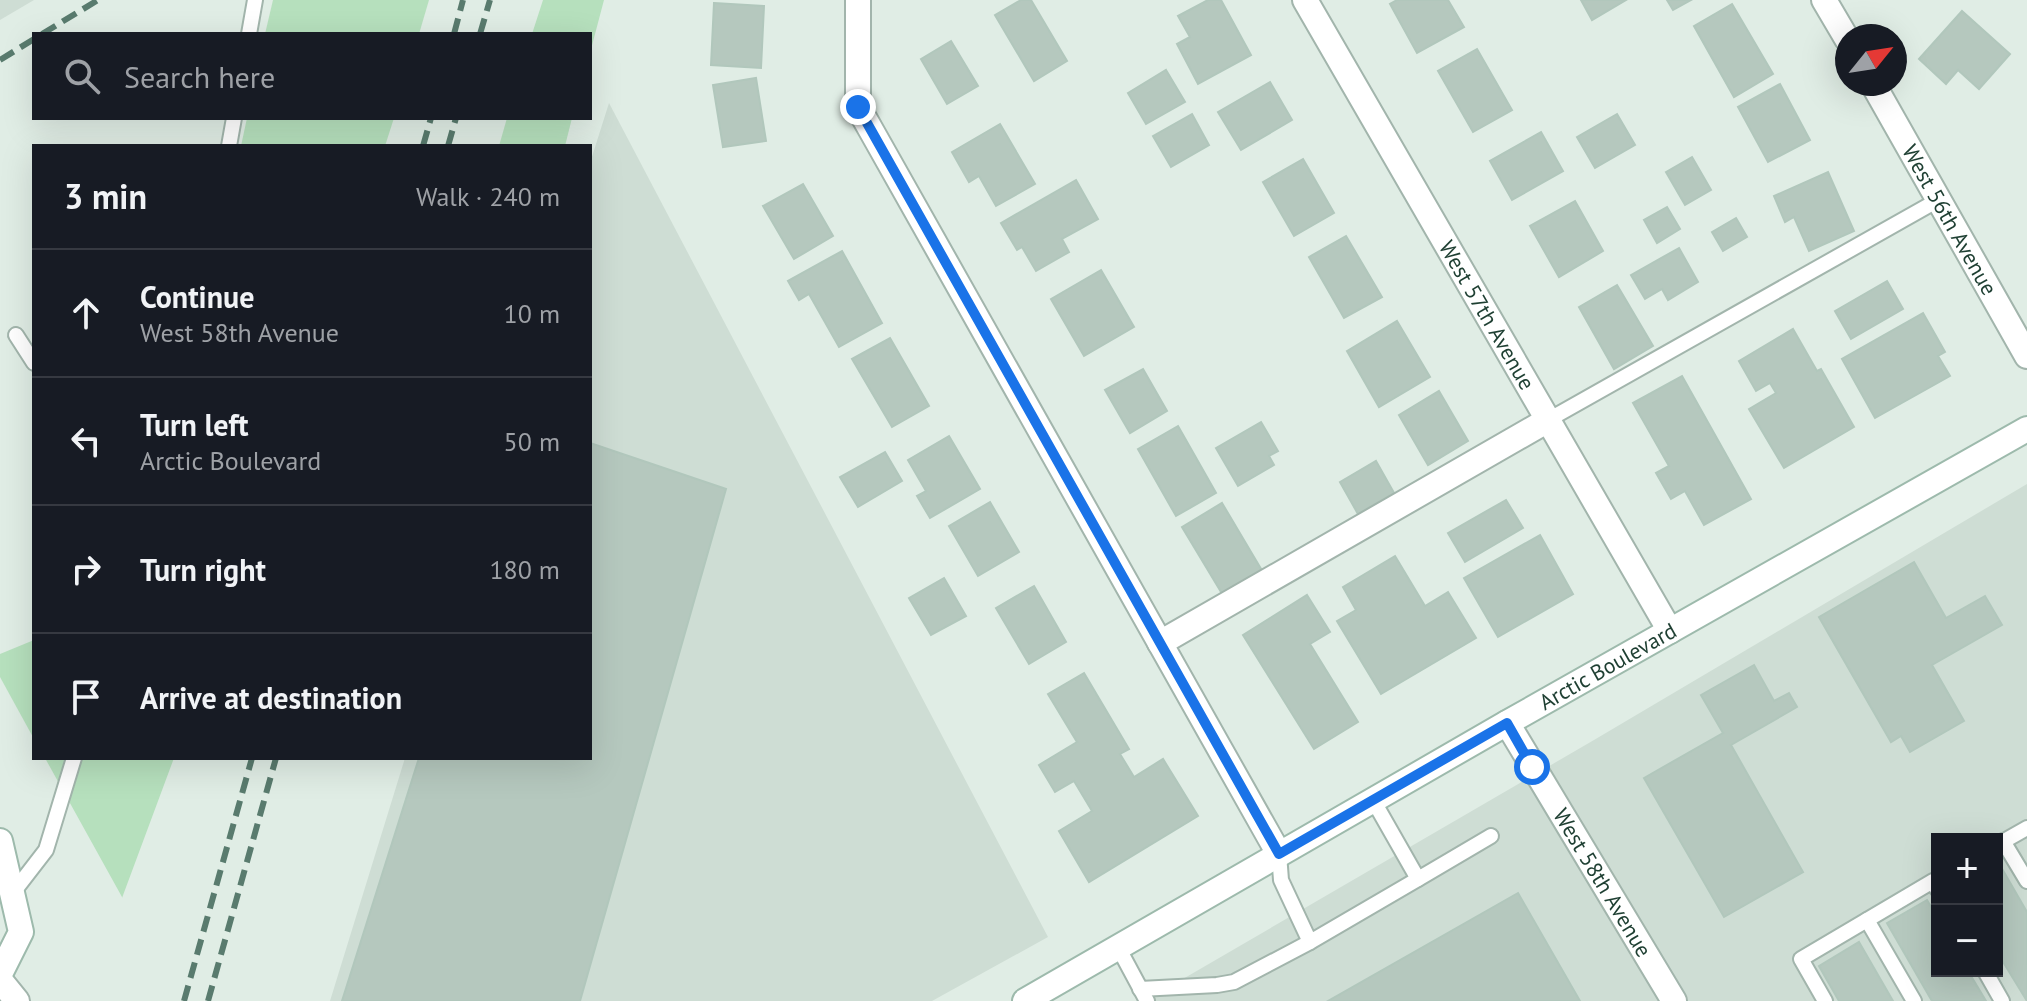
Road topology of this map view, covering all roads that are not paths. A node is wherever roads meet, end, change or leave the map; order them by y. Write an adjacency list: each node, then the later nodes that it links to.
1 (255, 0): 6 (lane)
2 (858, 0): 17 (street)
3 (1305, 0): 14 (street, West 57th Avenue)
4 (1824, 0): 5 (street)
5 (1838, 24)
6 (249, 32)
7 (1880, 96): 10 (street, West 56th Avenue)
8 (234, 120): 9 (lane)
9 (229, 144)
10 (1940, 199): 12 (street, West 56th Avenue); 14 (lane)
11 (16, 335): 13 (lane)
12 (2027, 356)
13 (32, 360)
14 (1548, 420): 16 (street, West 57th Avenue); 17 (street)
15 (2027, 429): 16 (street, Arctic Boulevard)
16 (1670, 631): 18 (street, Arctic Boulevard)
17 (1160, 643): 26 (street)
18 (1507, 723): 20 (street, Arctic Boulevard); 40 (street, West 58th Avenue)
19 (73, 760): 30 (lane)
20 (1373, 800): 26 (street, Arctic Boulevard); 27 (lane)
21 (2027, 828): 24 (lane)
22 (1491, 836): 27 (lane)
23 (0, 841): 30 (street)
24 (2003, 841)
25 (2003, 847): 28 (lane)
26 (1279, 854): 32 (lane); 33 (street, Arctic Boulevard)
27 (1418, 879): 32 (lane)
28 (2027, 881)
29 (1931, 886): 31 (lane)
30 (12, 894): 34 (street)
31 (1867, 920): 41 (lane); 42 (lane)
32 (1310, 942): 37 (lane)
33 (1118, 947): 37 (lane); 39 (street, Arctic Boulevard)
34 (0, 974)
35 (1988, 977): 43 (lane)
36 (0, 980): 38 (street)
37 (1144, 995)
38 (17, 1001)
39 (1025, 1001)
40 (1674, 1001)
41 (1825, 1001)
42 (1914, 1001)
43 (2002, 1001)

